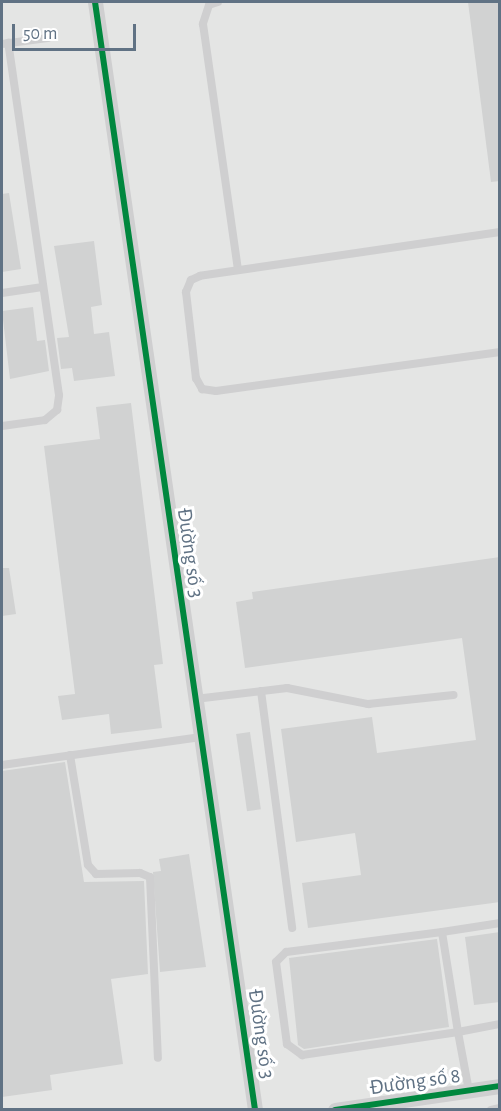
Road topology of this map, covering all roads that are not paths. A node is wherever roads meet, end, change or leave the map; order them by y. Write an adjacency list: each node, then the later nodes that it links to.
1 (95, 2): 13 (street, Đường số 3)
2 (218, 2): 6 (lane)
3 (48, 38): 4 (lane)
4 (5, 43): 7 (lane)
5 (500, 232): 6 (lane)
6 (238, 270): 9 (lane)
7 (43, 287): 8 (lane); 10 (lane)
8 (2, 293)
9 (500, 352)
10 (2, 426)
11 (261, 691): 12 (lane); 13 (lane); 18 (lane)
12 (454, 695)
13 (194, 700): 14 (street, Đường số 3)
14 (201, 736): 15 (lane); 26 (street, Đường số 3)
15 (70, 755): 16 (lane); 22 (lane)
16 (2, 765)
17 (500, 923): 19 (lane)
18 (292, 928)
19 (442, 932): 21 (lane); 21 (lane)
20 (500, 1024): 21 (lane)
21 (458, 1032): 24 (lane)
22 (158, 1058)
23 (500, 1086): 24 (street, Đường số 8)
24 (469, 1090): 27 (street, Đường số 8)
25 (500, 1108): 28 (lane)
26 (255, 1110)
27 (335, 1110)
28 (491, 1110)

